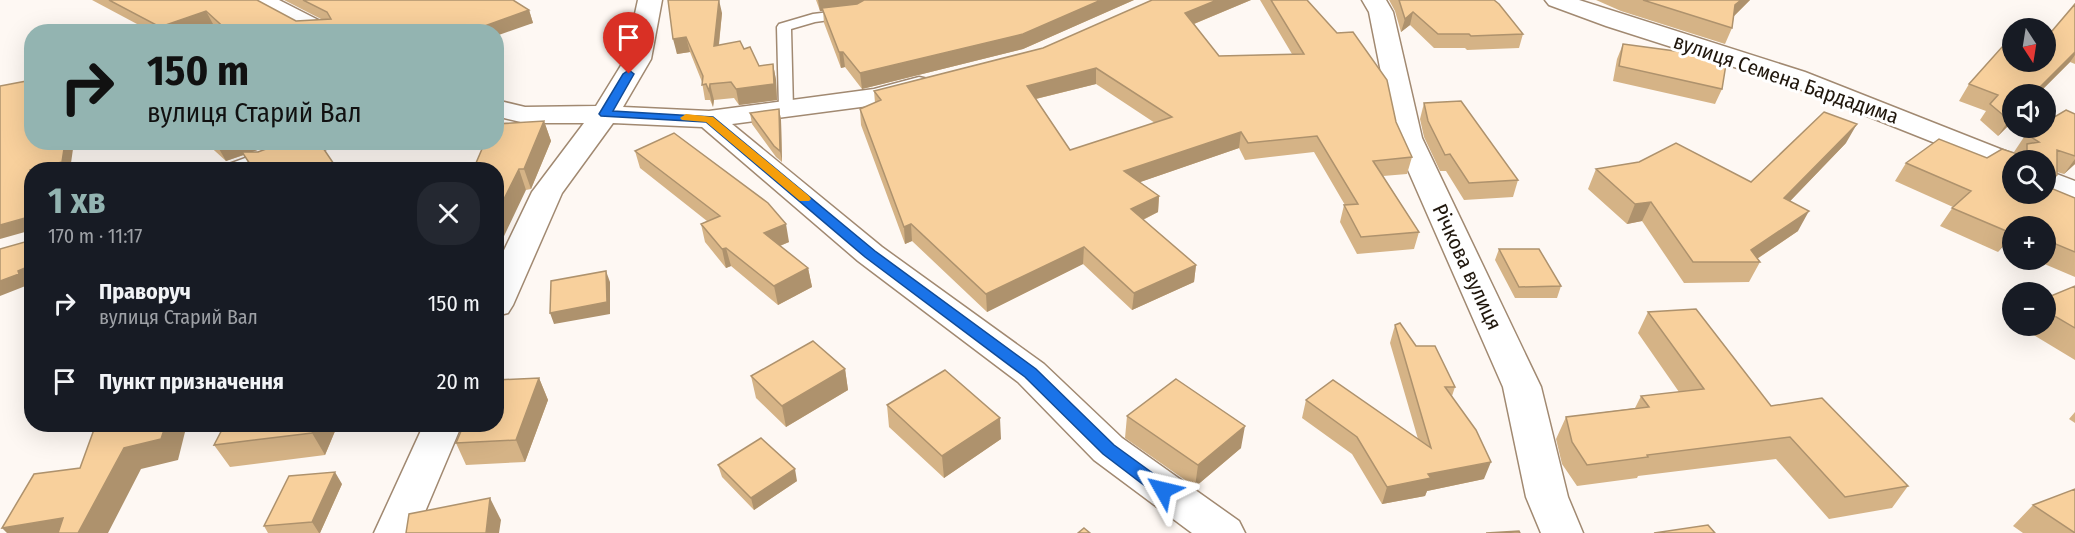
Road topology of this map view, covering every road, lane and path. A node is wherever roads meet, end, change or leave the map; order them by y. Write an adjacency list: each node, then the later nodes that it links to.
1 (261, 0): 6 (street)
2 (650, 0): 10 (street)
3 (1374, 0): 21 (street, Річкова вулиця)
4 (1557, 0): 13 (street, вулиця Семена Бардадима)
5 (860, 10): 8 (lane)
6 (308, 24)
7 (943, 79): 8 (street)
8 (786, 109): 11 (street)
9 (504, 110): 10 (street)
10 (605, 114): 11 (street); 17 (street)
11 (709, 119): 20 (street)
12 (295, 150): 14 (street)
13 (2002, 160)
14 (262, 162)
15 (2056, 184): 16 (street)
16 (2075, 193)
17 (504, 285)
18 (439, 432): 19 (street)
19 (395, 533)
20 (1224, 533)
21 (1562, 533)

